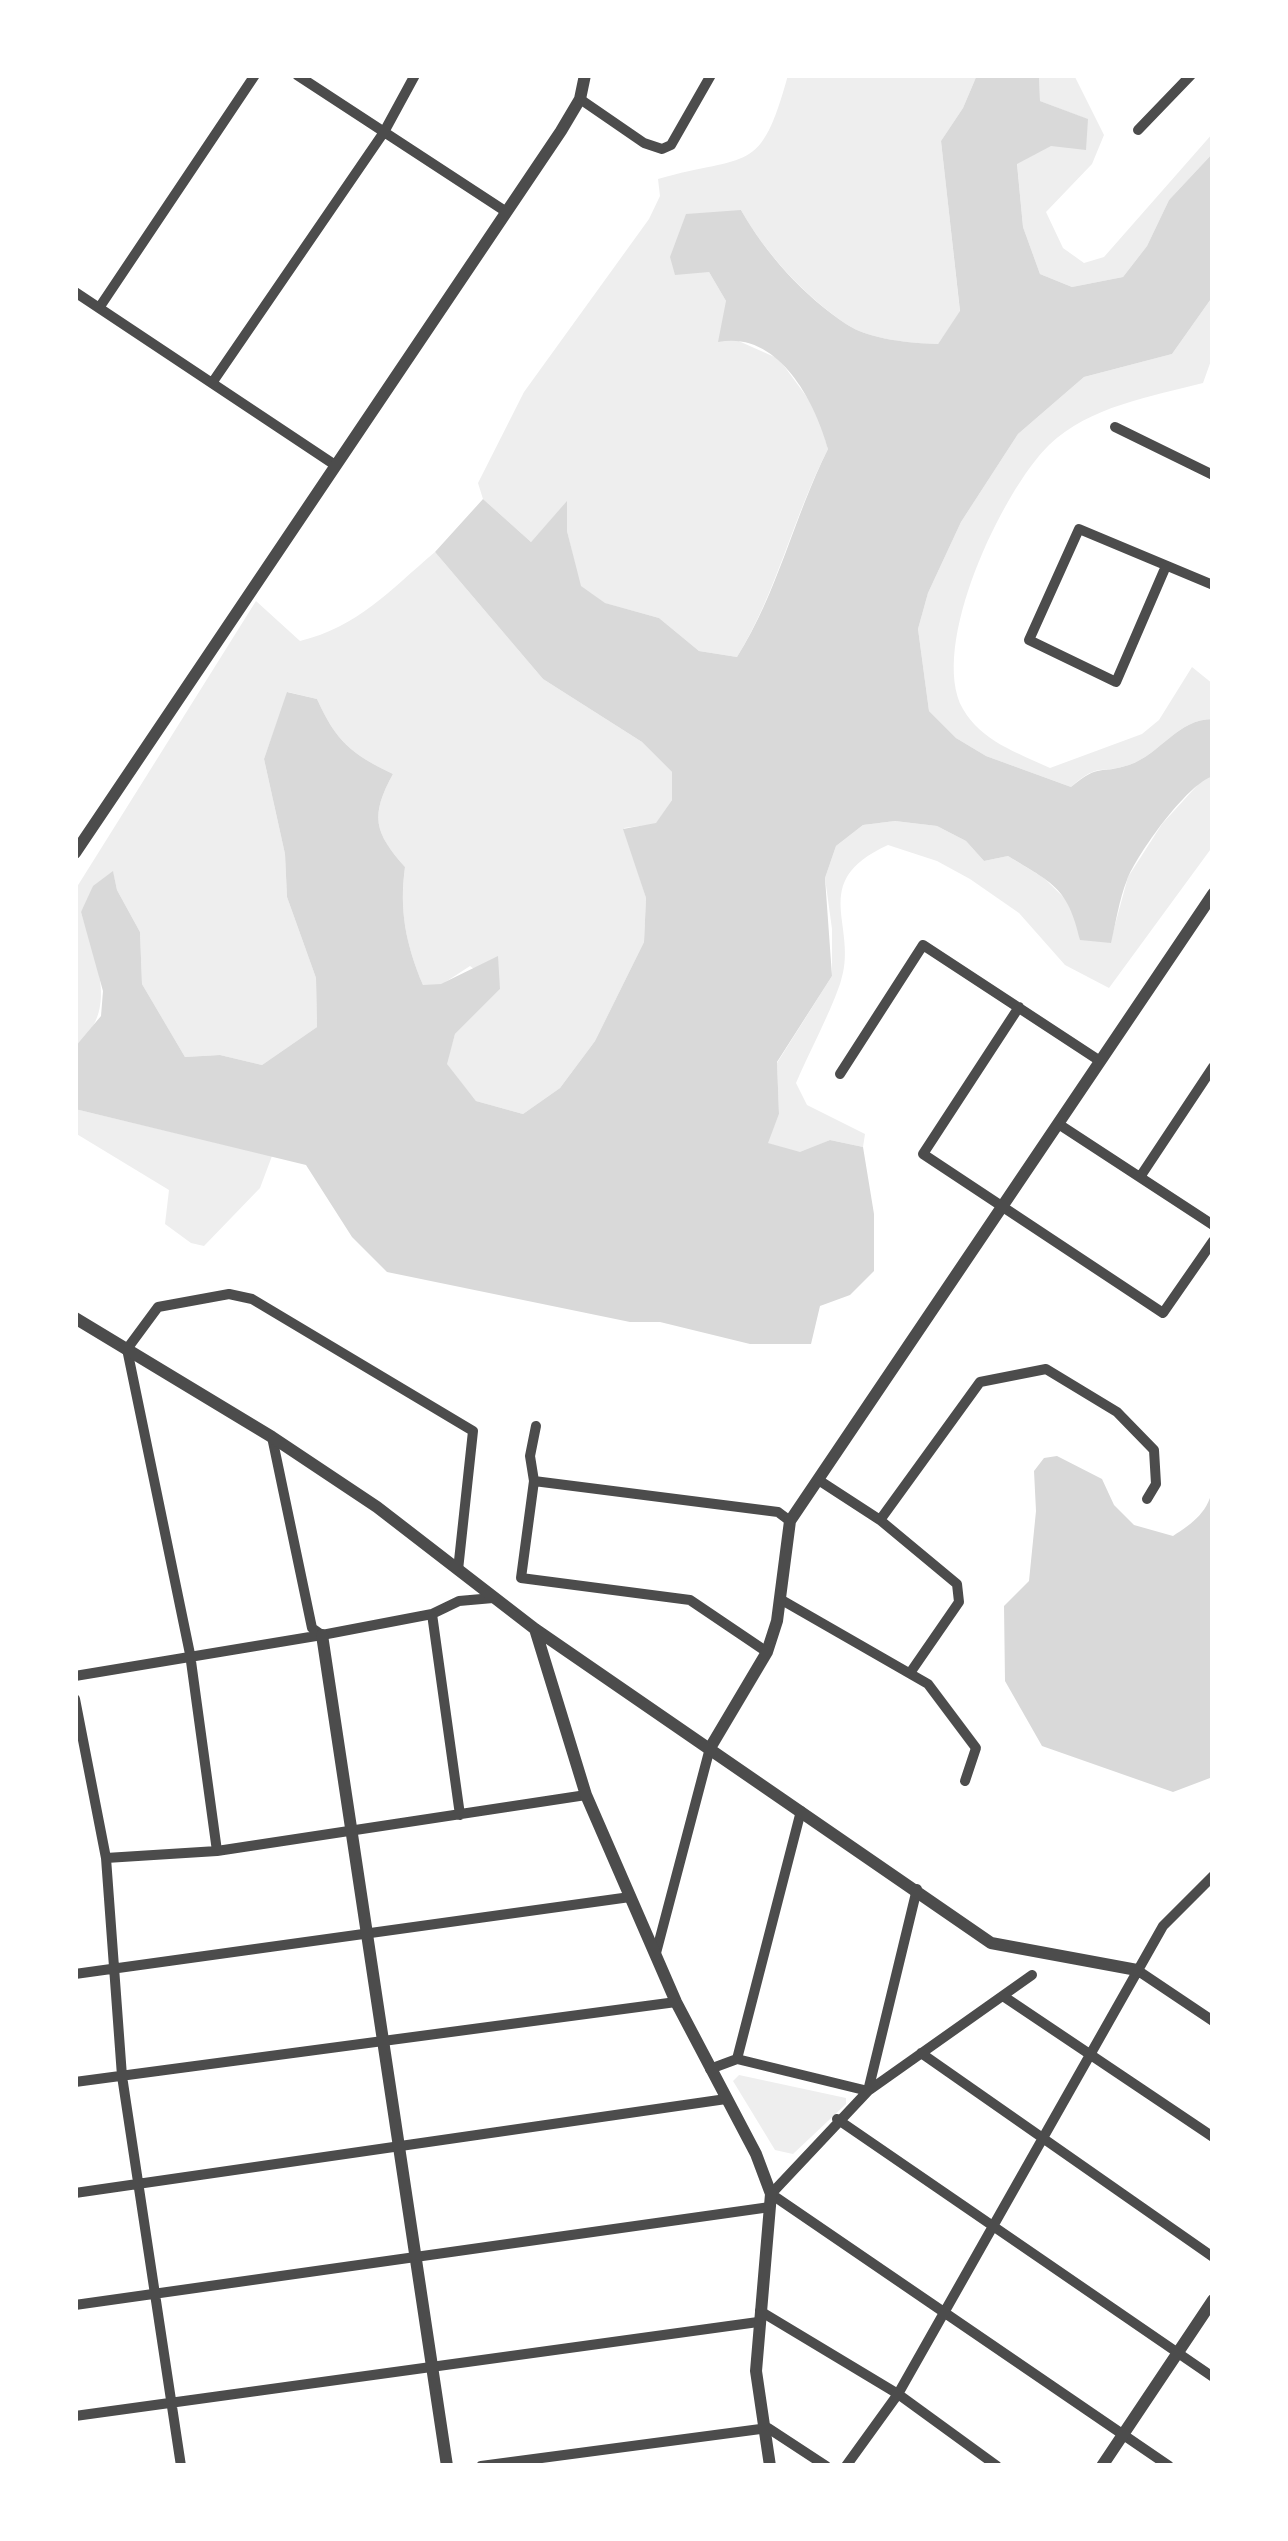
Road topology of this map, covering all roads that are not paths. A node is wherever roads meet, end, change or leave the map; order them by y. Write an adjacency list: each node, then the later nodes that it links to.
1 (255, 75): 12 (street)
2 (297, 75): 9 (street)
3 (415, 75): 9 (street)
4 (586, 75): 7 (street)
5 (711, 75): 7 (street)
6 (1191, 75): 8 (street)
7 (580, 99): 10 (street)
8 (1138, 130)
9 (384, 132): 10 (street); 13 (street)
10 (505, 211): 15 (street)
11 (75, 292): 12 (street)
12 (99, 308): 13 (street)
13 (212, 383): 15 (street)
14 (1115, 427): 16 (street)
15 (335, 466): 19 (street)
16 (1213, 475)
17 (1166, 566): 17 (street); 18 (street)
18 (1213, 585)
19 (75, 854)
20 (1213, 894): 22 (street)
21 (1019, 1007): 22 (street); 24 (street); 27 (street)
22 (1100, 1061): 25 (street)
23 (1213, 1067): 26 (street)
24 (840, 1074)
25 (1060, 1125): 26 (street); 27 (street)
26 (1140, 1177): 28 (street)
27 (1003, 1210): 29 (street); 35 (street)
28 (1213, 1224)
29 (1213, 1241)
30 (78, 1324): 31 (street)
31 (127, 1349): 33 (street); 39 (street); 46 (street)
32 (536, 1426): 34 (street)
33 (272, 1437): 39 (street); 44 (street)
34 (534, 1481): 38 (street); 45 (street)
35 (820, 1481): 37 (street); 38 (street)
36 (1147, 1500): 37 (street)
37 (880, 1520): 47 (street)
38 (790, 1521): 41 (street)
39 (458, 1570): 40 (street)
40 (493, 1598): 42 (street); 43 (street)
41 (780, 1599): 45 (street); 47 (street)
42 (432, 1614): 44 (street); 54 (street)
43 (535, 1629): 50 (street); 52 (street)
44 (322, 1635): 46 (street); 55 (street)
45 (766, 1652): 50 (street)
46 (190, 1654): 48 (street); 56 (street)
47 (910, 1672): 51 (street)
48 (75, 1676)
49 (75, 1699): 57 (street)
50 (710, 1748): 53 (street); 62 (street)
51 (965, 1782)
52 (586, 1795): 54 (street); 60 (street)
53 (801, 1811): 59 (street); 73 (street)
54 (460, 1815): 55 (street)
55 (350, 1829): 56 (street); 61 (street)
56 (217, 1851): 57 (street)
57 (106, 1858): 63 (street)
58 (1212, 1878): 64 (street)
59 (917, 1890): 64 (street); 77 (street)
60 (630, 1897): 61 (street); 62 (street)
61 (367, 1935): 63 (street); 70 (street)
62 (656, 1953): 68 (street)
63 (114, 1965): 65 (street); 75 (street)
64 (1137, 1970): 69 (street); 71 (street)
65 (75, 1974)
66 (1032, 1975): 67 (street)
67 (1003, 1996): 71 (street); 72 (street)
68 (676, 2002): 70 (street); 74 (street)
69 (1213, 2021)
70 (382, 2040): 75 (street); 82 (street)
71 (1089, 2052): 80 (street); 81 (street)
72 (922, 2053): 77 (street); 81 (street)
73 (737, 2058): 74 (street); 77 (street)
74 (710, 2070): 78 (street)
75 (122, 2076): 76 (street); 83 (street)
76 (75, 2082)
77 (868, 2091): 79 (street)
78 (726, 2099): 82 (street); 85 (street)
79 (837, 2120): 85 (street); 86 (street)
80 (1213, 2137)
81 (1040, 2140): 86 (street); 88 (street)
82 (397, 2144): 83 (street); 87 (street)
83 (136, 2184): 84 (street); 89 (street)
84 (75, 2192)
85 (770, 2200): 87 (street); 92 (street); 93 (street)
86 (994, 2225): 92 (street); 94 (street)
87 (415, 2255): 89 (street); 95 (street)
88 (1213, 2257)
89 (154, 2292): 91 (street); 98 (street)
90 (1212, 2304): 94 (street)
91 (75, 2305)
92 (946, 2310): 97 (street); 101 (street)
93 (759, 2316): 95 (street); 97 (street); 100 (street)
94 (1177, 2352): 96 (street); 101 (street)
95 (431, 2365): 98 (street); 103 (street)
96 (1213, 2377)
97 (898, 2394): 107 (street); 108 (street)
98 (170, 2400): 99 (street); 102 (street)
99 (75, 2416)
100 (768, 2428): 104 (street); 105 (street); 106 (street)
101 (1122, 2436): 109 (street); 110 (street)
102 (181, 2466)
103 (447, 2466)
104 (481, 2466)
105 (770, 2466)
106 (826, 2466)
107 (846, 2466)
108 (996, 2466)
109 (1102, 2466)
110 (1169, 2466)

